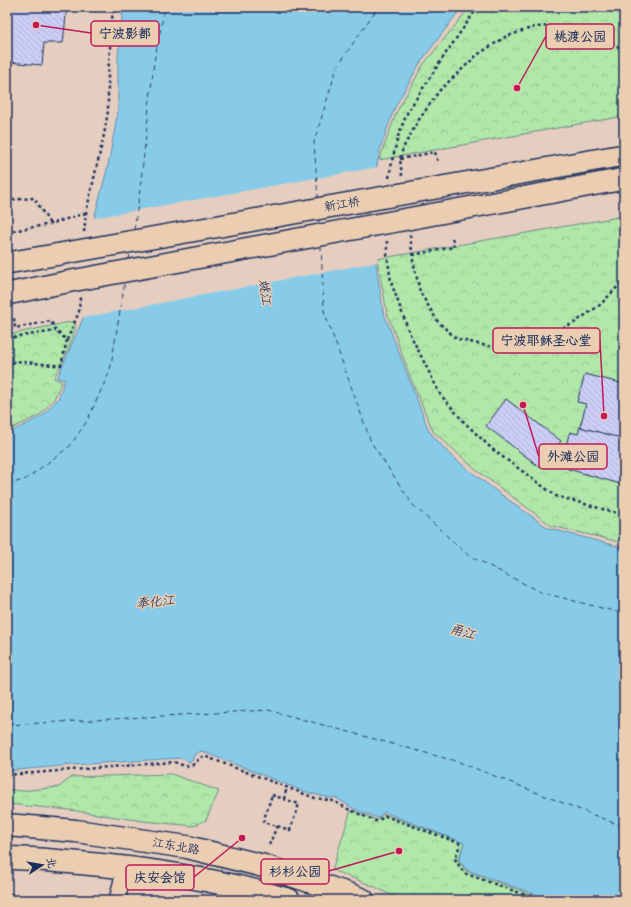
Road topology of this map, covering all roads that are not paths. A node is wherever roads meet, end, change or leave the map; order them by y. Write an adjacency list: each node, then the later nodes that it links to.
1 (624, 155): 3 (main road, 新江桥, bridge)
2 (624, 179): 4 (main road, bridge)
3 (7, 264)
4 (7, 294)
5 (7, 825): 10 (main road, 江东北路)
6 (7, 858): 7 (main road)
7 (125, 867): 8 (street); 9 (main road)
8 (118, 900)
9 (289, 900)
10 (362, 900)

